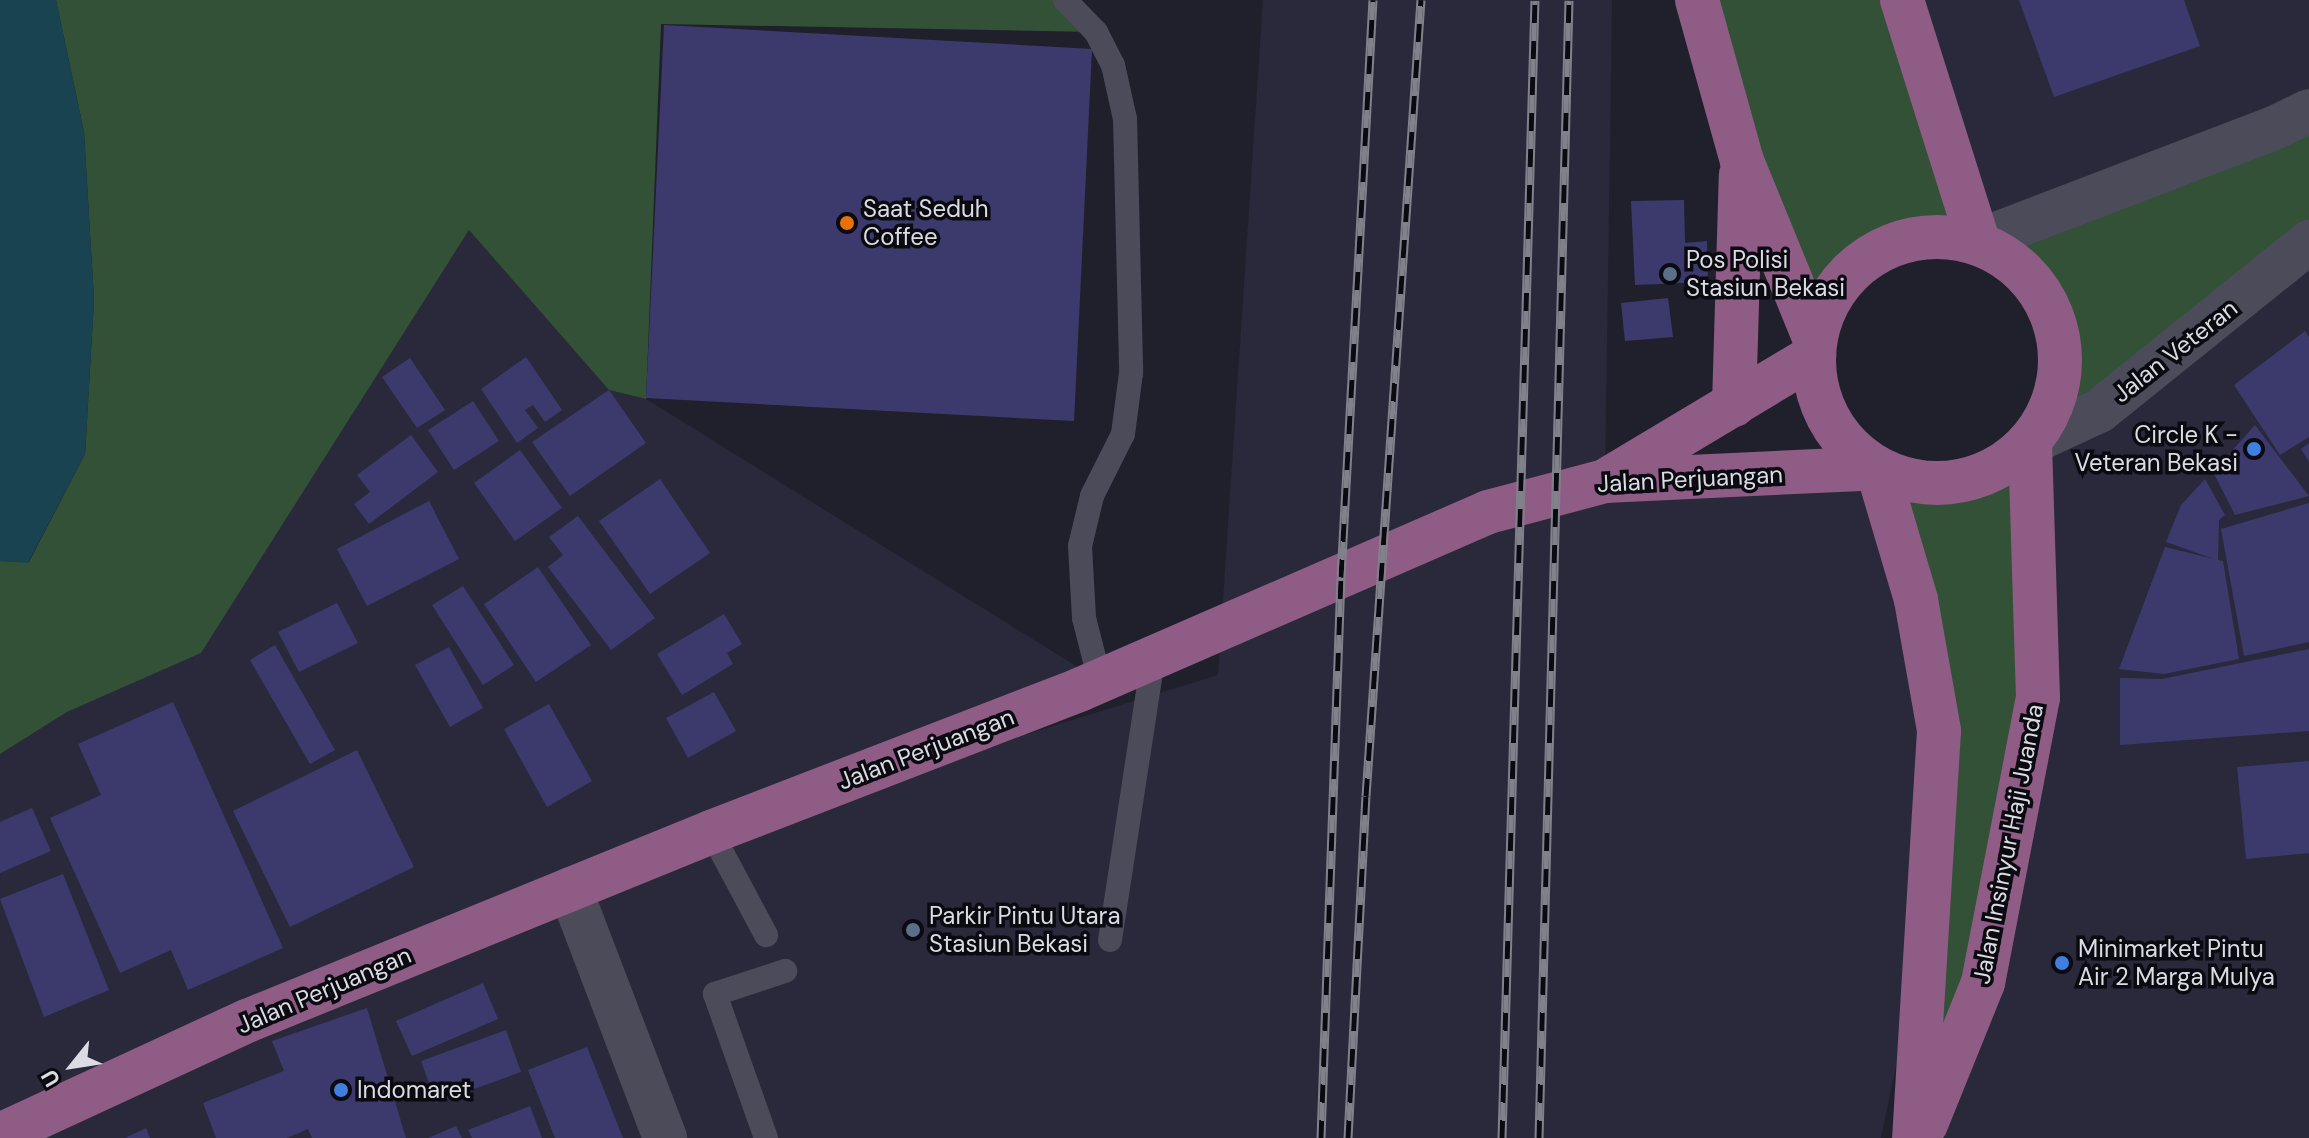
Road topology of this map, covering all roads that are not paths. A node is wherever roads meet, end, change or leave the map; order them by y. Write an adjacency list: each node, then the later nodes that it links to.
1 (1065, 0): 14 (lane)
2 (1697, 0): 5 (main road)
3 (1902, 0): 6 (main road)
4 (2297, 126): 6 (street)
5 (1742, 161): 8 (main road); 9 (main road)
6 (1978, 241): 8 (main road); 10 (main road)
7 (2309, 242): 10 (street, Jalan Veteran)
8 (1814, 348): 9 (main road); 11 (main road)
9 (1734, 405): 12 (main road)
10 (2030, 443): 11 (main road); 23 (main road, Jalan Insinyur Haji Juanda)
11 (1877, 468): 12 (main road, Jalan Perjuangan); 23 (main road, Jalan Insinyur Haji Juanda)
12 (1605, 481): 13 (main road, Jalan Perjuangan)
13 (1153, 658): 14 (main road, Jalan Perjuangan); 18 (lane)
14 (1100, 681): 15 (main road, Jalan Perjuangan)
15 (711, 832): 16 (main road, Jalan Perjuangan); 17 (lane)
16 (570, 889): 20 (main road, Jalan Perjuangan); 21 (street)
17 (766, 935)
18 (1110, 940)
19 (785, 971): 22 (lane)
20 (0, 1135)
21 (665, 1138)
22 (766, 1138)
23 (1917, 1138)

